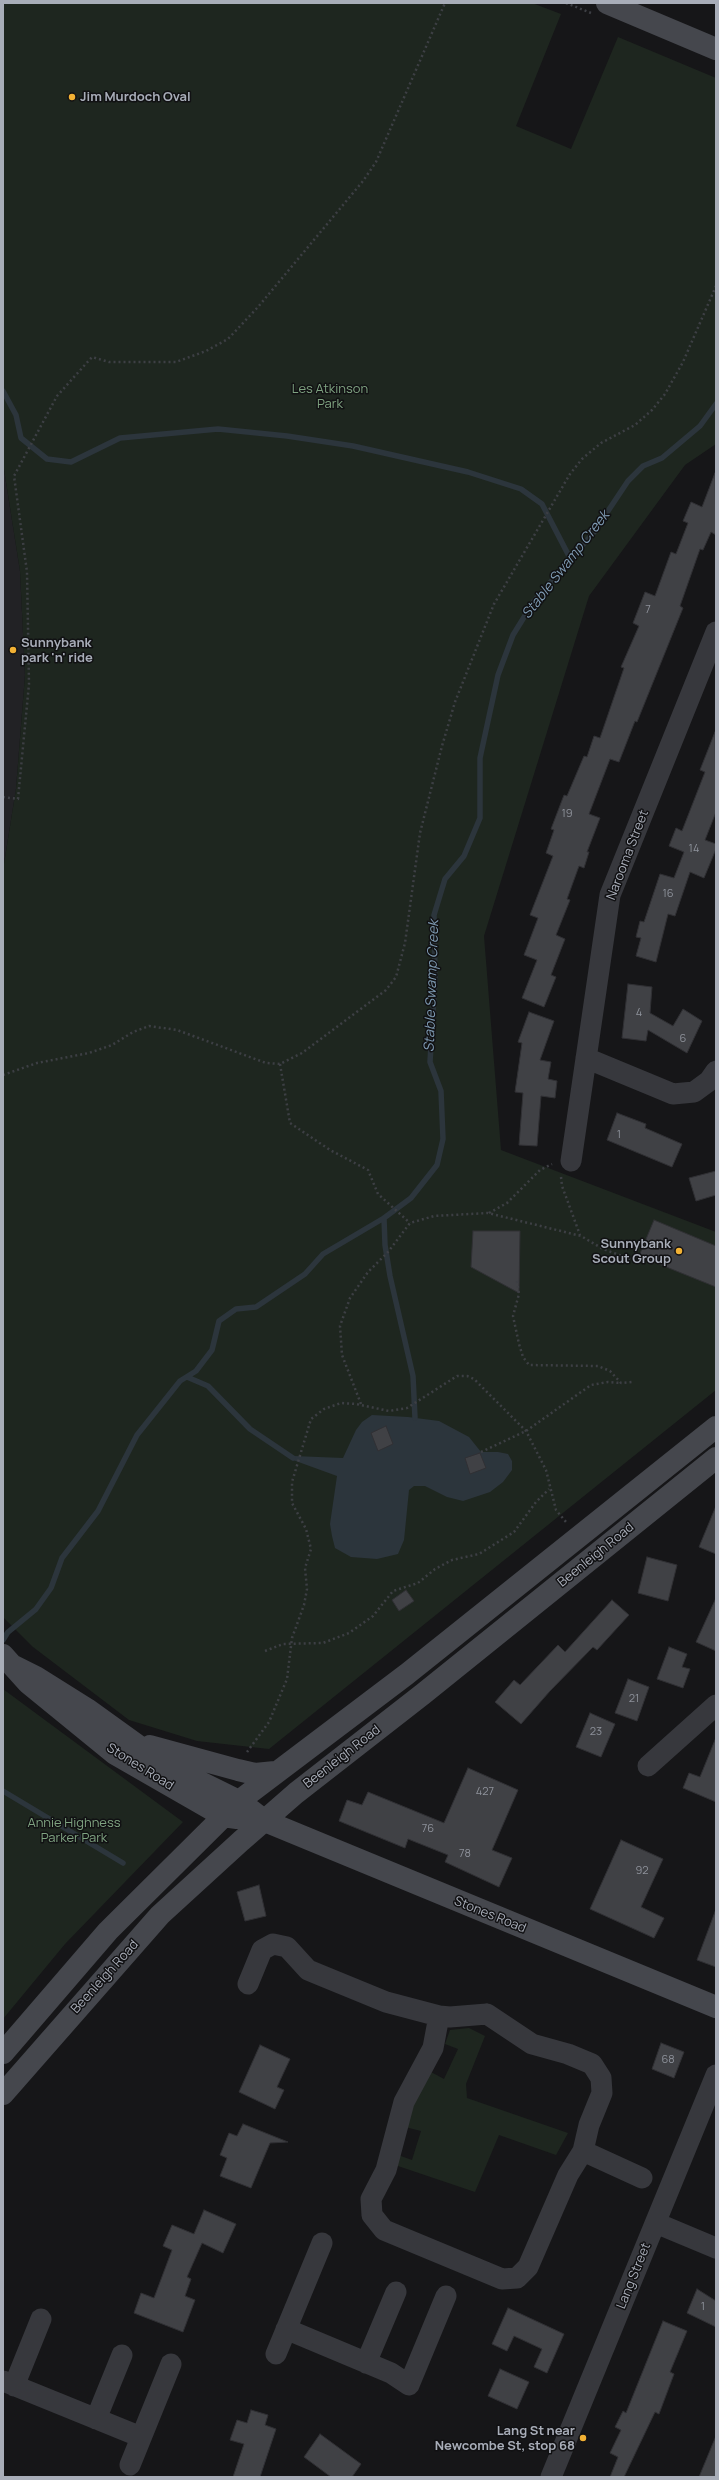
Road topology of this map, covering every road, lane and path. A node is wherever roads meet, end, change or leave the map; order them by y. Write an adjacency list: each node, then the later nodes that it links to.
1 (445, 3): 6 (path)
2 (607, 3): 3 (main road)
3 (716, 49)
4 (716, 286): 8 (path)
5 (716, 632): 7 (street, Narooma Street)
6 (3, 797)
7 (586, 1058): 9 (street); 11 (street, Narooma Street)
8 (280, 1064): 10 (path); 13 (path)
9 (716, 1071)
10 (3, 1075)
11 (566, 1161): 12 (path); 14 (path)
12 (488, 1213): 13 (path); 14 (path)
13 (410, 1223): 19 (path)
14 (581, 1236): 15 (path)
15 (633, 1260)
16 (517, 1281): 18 (path)
17 (632, 1382): 18 (path)
18 (621, 1383): 21 (path)
19 (361, 1405): 21 (path); 26 (path)
20 (716, 1427): 25 (main road, Beenleigh Road)
21 (526, 1431): 22 (path); 24 (path)
22 (480, 1452)
23 (716, 1458): 36 (main road, Beenleigh Road)
24 (549, 1489): 25 (path); 26 (path)
25 (577, 1537): 33 (main road, Beenleigh Road)
26 (292, 1643): 27 (path); 31 (path)
27 (265, 1651)
28 (9, 1661): 30 (main road, Stones Road); 35 (main road, Stones Road)
29 (716, 1705): 32 (street)
30 (130, 1739): 33 (main road, Stones Road); 34 (main road, Stones Road)
31 (243, 1758)
32 (648, 1766)
33 (275, 1772): 34 (main road, Beenleigh Road)
34 (239, 1801): 35 (main road, Beenleigh Road); 36 (main road, Stones Road)
35 (223, 1816): 36 (main road, Stones Road); 40 (main road, Beenleigh Road)
36 (264, 1820): 38 (main road, Stones Road); 42 (main road, Beenleigh Road)
37 (248, 1984): 39 (street)
38 (716, 2007)
39 (440, 2016): 43 (street); 43 (street)
40 (3, 2053)
41 (716, 2076): 45 (street, Lang Street)
42 (3, 2094)
43 (583, 2152): 44 (street)
44 (642, 2178)
45 (656, 2223): 47 (street); 60 (street, Lang Street)
46 (322, 2243): 51 (street)
47 (716, 2248)
48 (396, 2292): 54 (street)
49 (446, 2296): 54 (street)
50 (41, 2319): 56 (street)
51 (286, 2329): 52 (street); 54 (street)
52 (276, 2354)
53 (122, 2356): 57 (street)
54 (366, 2363)
55 (171, 2364): 58 (street)
56 (8, 2384): 57 (street)
57 (96, 2419): 58 (street)
58 (141, 2437): 59 (street)
59 (130, 2465)
60 (551, 2477)

